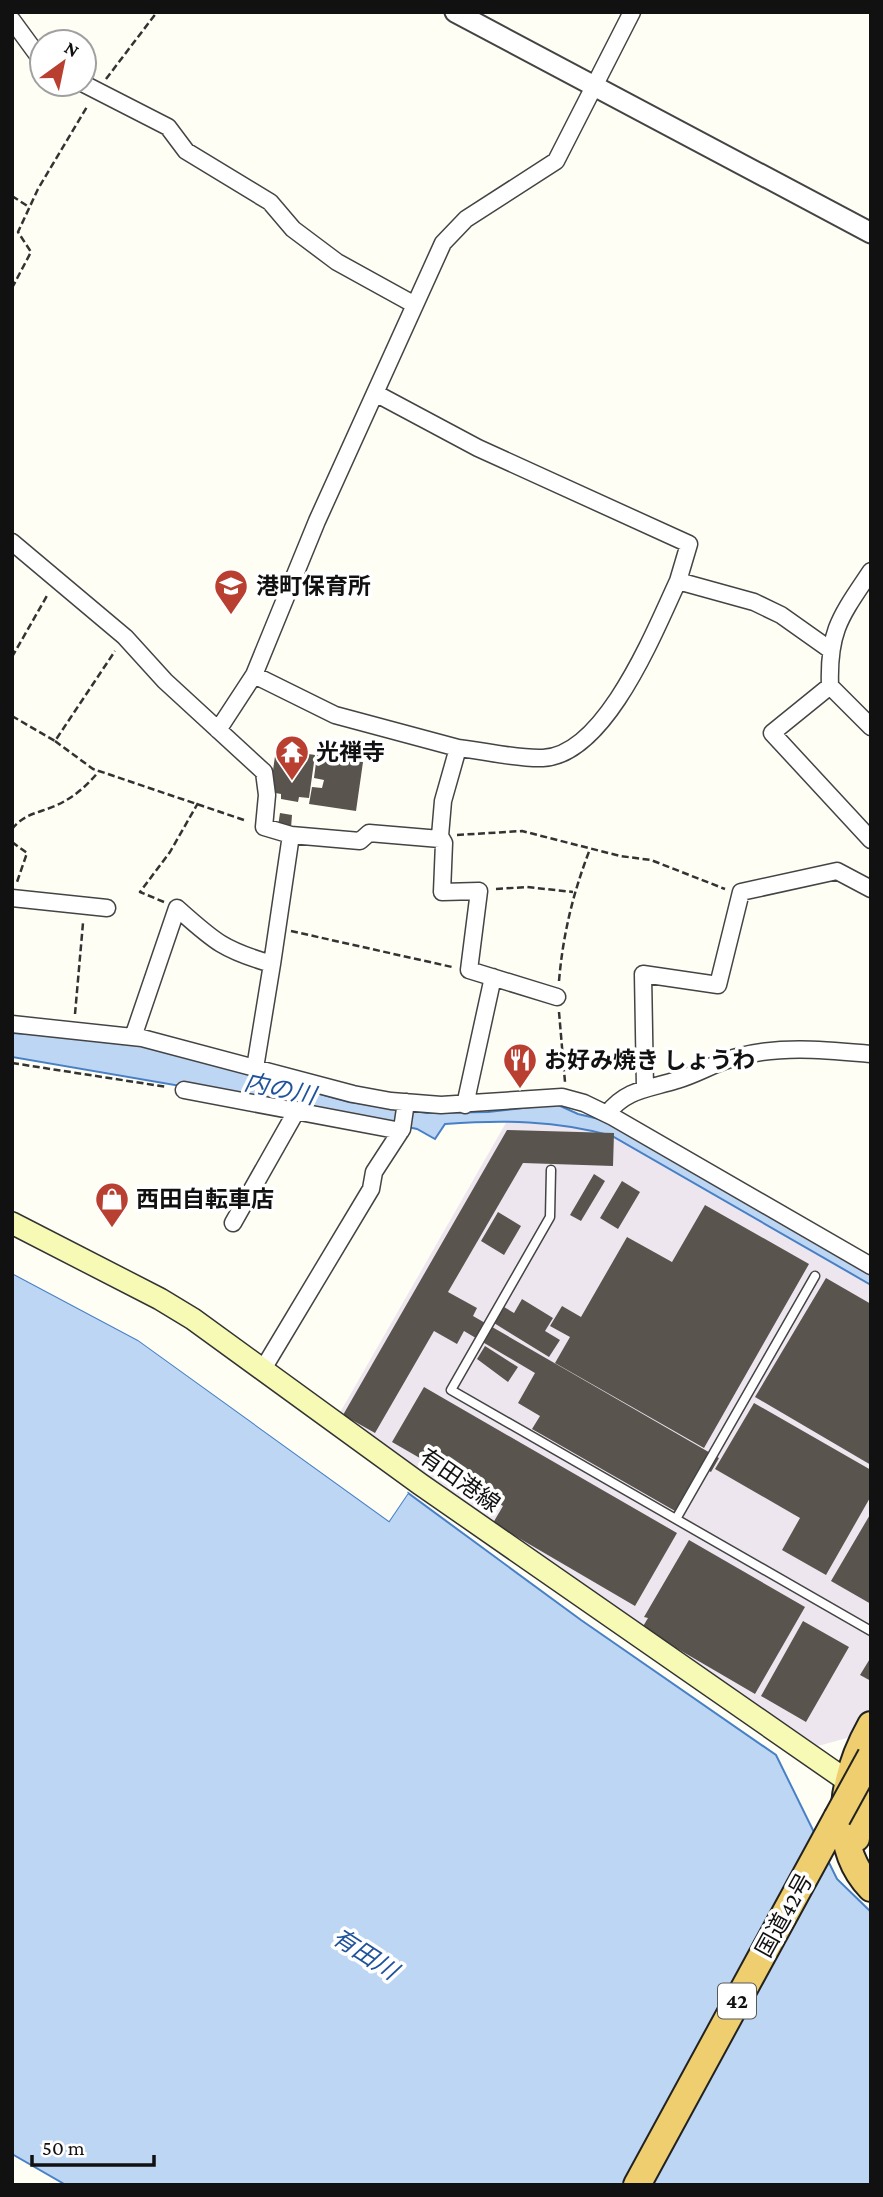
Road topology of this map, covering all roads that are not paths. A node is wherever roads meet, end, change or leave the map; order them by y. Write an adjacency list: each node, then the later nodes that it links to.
1 (456, 12): 5 (street)
2 (632, 12): 5 (street)
3 (12, 20): 4 (street)
4 (28, 42)
5 (596, 87): 7 (street); 8 (street)
6 (98, 91): 8 (street)
7 (871, 233)
8 (415, 305): 9 (street)
9 (375, 393): 12 (street); 14 (street)
10 (12, 542): 17 (street)
11 (871, 571): 13 (street)
12 (678, 581): 13 (street); 18 (street)
13 (829, 649): 15 (street)
14 (254, 675): 17 (street); 18 (street)
15 (830, 685): 16 (street); 21 (street)
16 (871, 727)
17 (218, 730): 19 (street)
18 (458, 748): 20 (street)
19 (291, 835): 20 (street); 25 (street)
20 (440, 837): 26 (street)
21 (871, 840)
22 (871, 889): 32 (street)
23 (14, 892): 24 (street)
24 (107, 908)
25 (272, 964): 29 (street); 31 (street)
26 (493, 977): 27 (street); 35 (street)
27 (558, 997)
28 (12, 1024): 29 (street)
29 (133, 1037): 31 (street)
30 (871, 1054): 32 (street)
31 (255, 1068): 34 (street)
32 (645, 1088): 37 (street)
33 (184, 1090): 36 (street)
34 (406, 1105): 35 (street); 38 (street)
35 (466, 1105): 37 (street)
36 (297, 1110): 38 (street); 41 (street)
37 (607, 1114): 42 (street)
38 (401, 1130): 44 (street)
39 (551, 1170): 45 (lane)
40 (12, 1223): 44 (main road, 有田港線)
41 (233, 1223)
42 (871, 1266)
43 (815, 1276): 45 (lane)
44 (263, 1369): 49 (main road, 有田港線)
45 (676, 1519): 46 (lane)
46 (871, 1631)
47 (871, 1725): 49 (highway)
48 (871, 1756): 52 (highway, 国道42号 / 42, bridge)
49 (864, 1791): 50 (highway); 51 (highway)
50 (871, 1881)
51 (871, 1888)
52 (637, 2185)

